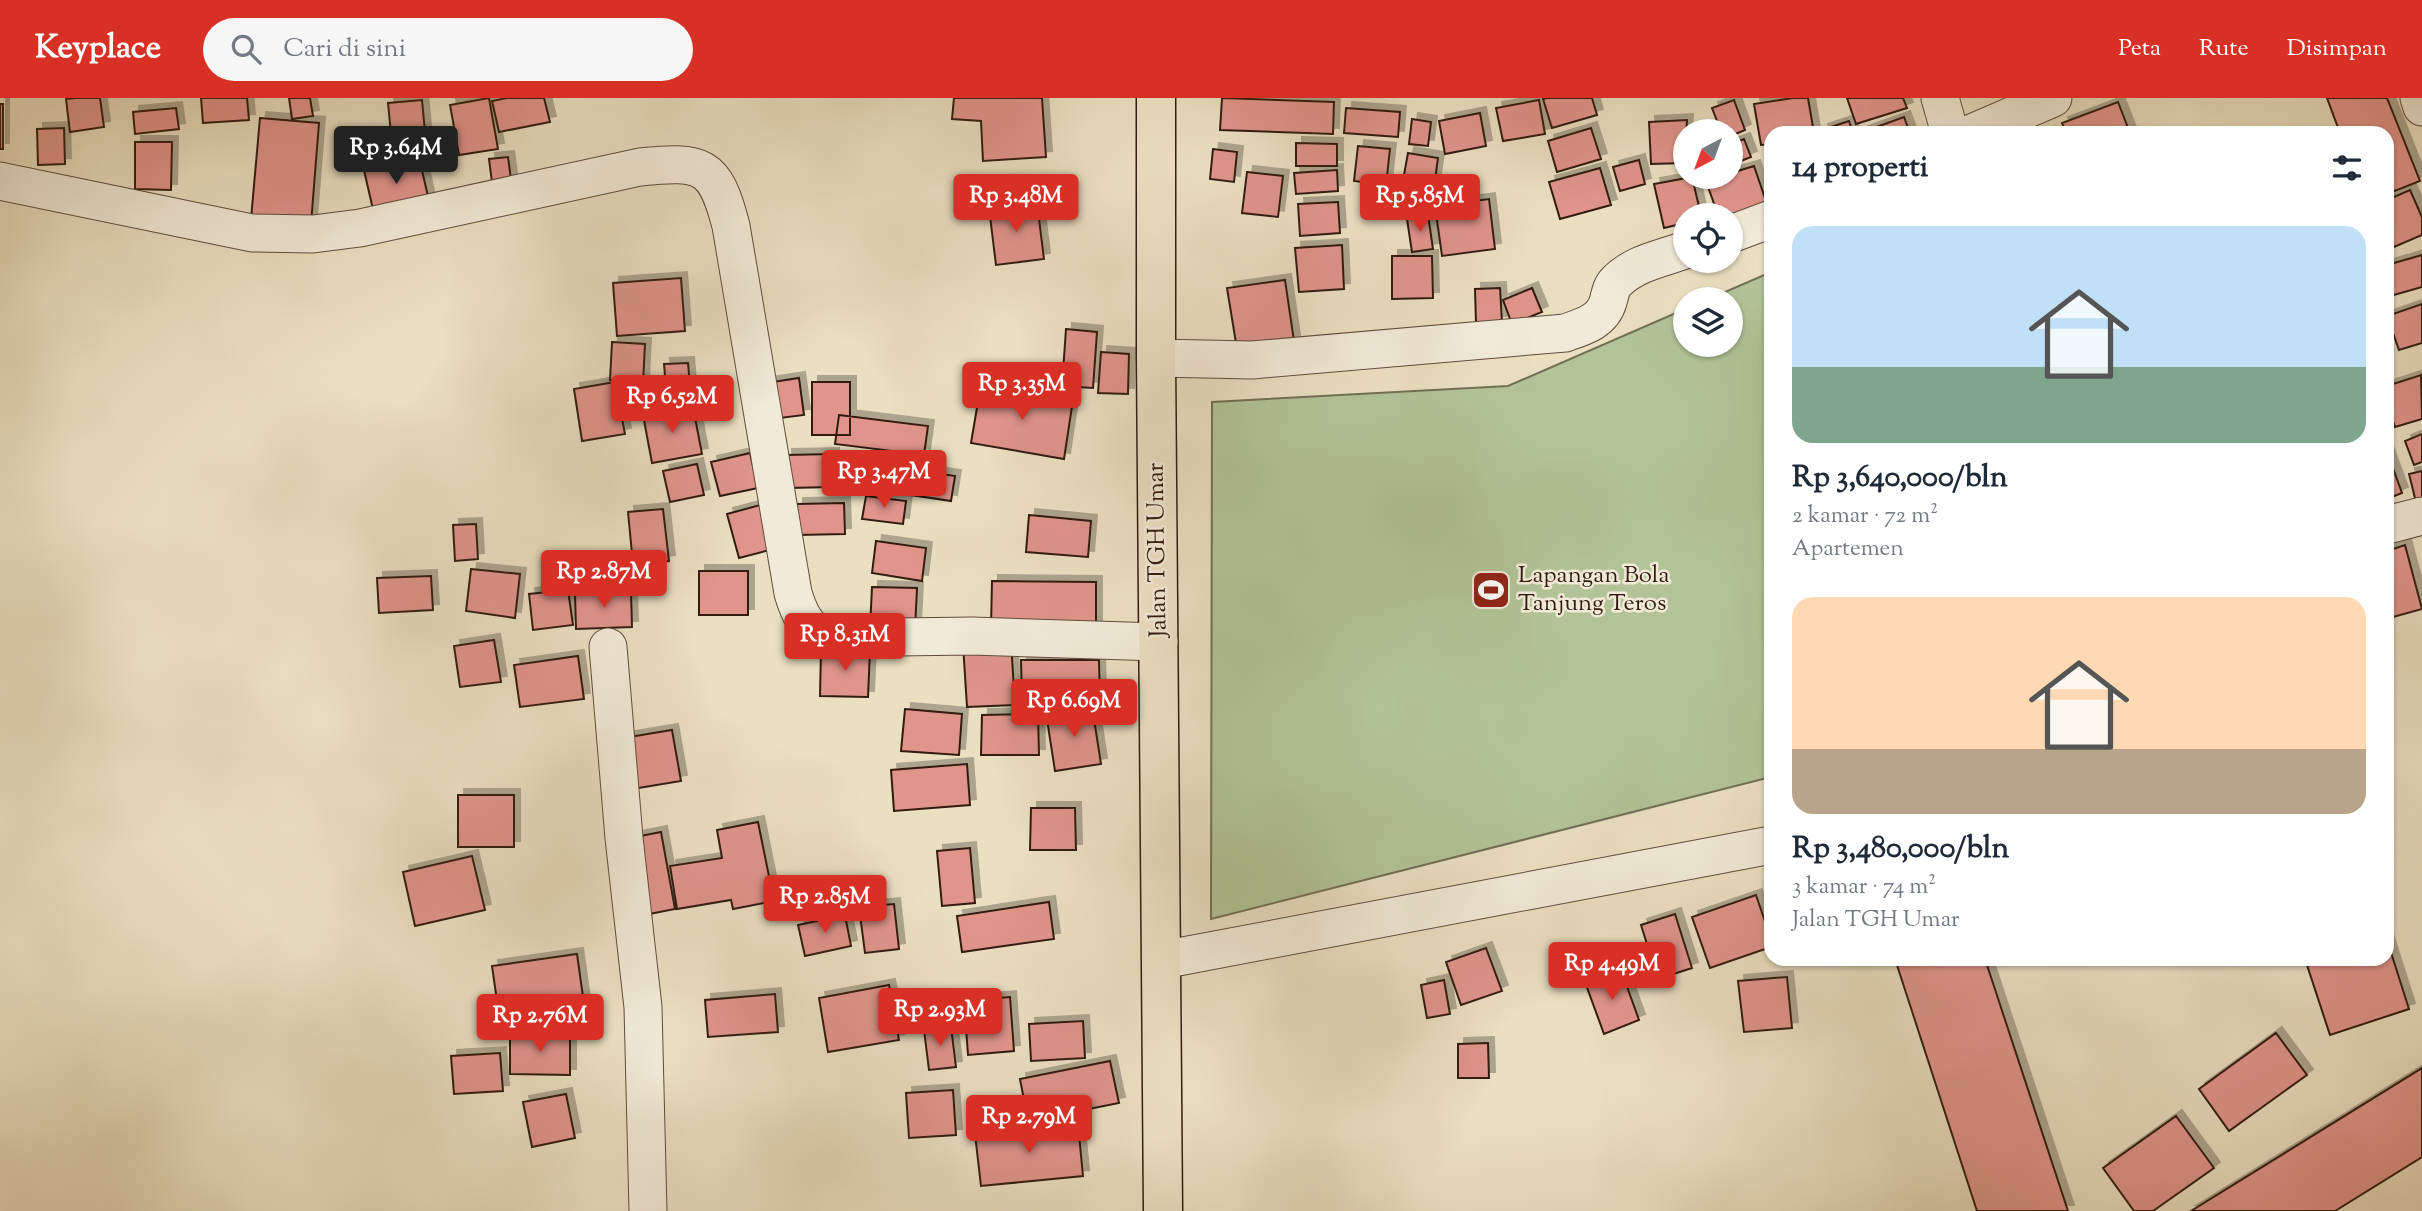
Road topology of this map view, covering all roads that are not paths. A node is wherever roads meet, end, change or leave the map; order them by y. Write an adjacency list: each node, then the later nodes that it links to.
1 (1156, 98): 12 (main road, Jalan TGH Umar)
2 (1940, 98): 6 (street)
3 (2053, 98): 7 (street)
4 (2419, 98): 5 (street)
5 (2422, 107)
6 (1948, 126)
7 (1988, 126)
8 (0, 181): 15 (street)
9 (1764, 222): 10 (street)
10 (1743, 230)
11 (1673, 254): 12 (street)
12 (1156, 358): 15 (main road, Jalan TGH Umar)
13 (2422, 516): 14 (street)
14 (2394, 523)
15 (1158, 642): 18 (main road, Jalan TGH Umar)
16 (608, 647): 19 (street)
17 (1764, 846): 18 (street)
18 (1162, 960): 20 (main road, Jalan TGH Umar)
19 (648, 1211)
20 (1163, 1211)

